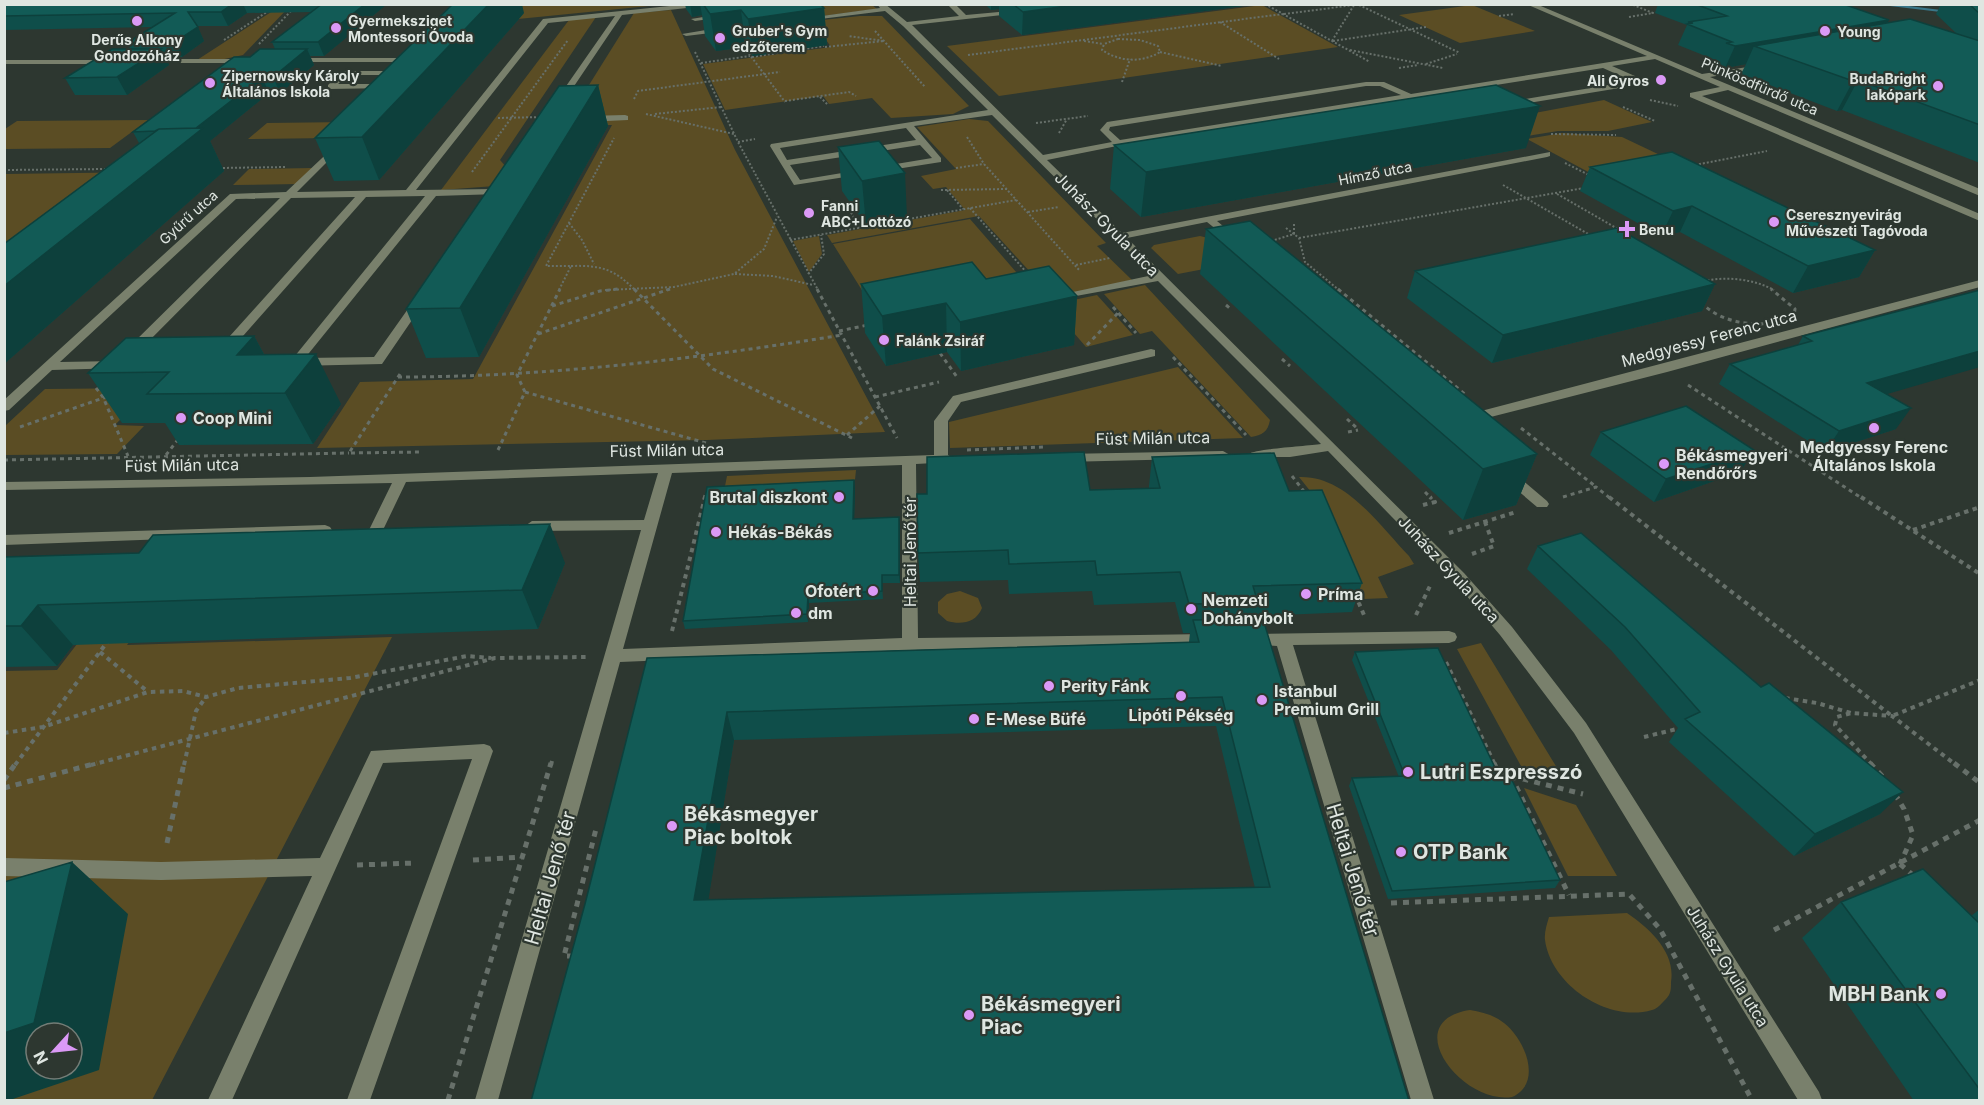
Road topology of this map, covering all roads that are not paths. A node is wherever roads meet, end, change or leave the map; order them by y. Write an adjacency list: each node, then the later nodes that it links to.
1 (950, 4): 8 (street)
2 (1529, 4): 15 (street, Pünkösdfürdő utca)
3 (690, 6): 6 (street); 9 (street)
4 (882, 7): 10 (street); 11 (street, Juhász Gyula utca)
5 (1030, 10): 8 (street)
6 (620, 13): 33 (street); 44 (street)
7 (729, 15): 9 (street)
8 (964, 17): 11 (street)
9 (695, 19): 13 (street)
10 (794, 19)
11 (906, 24): 31 (street, Juhász Gyula utca)
12 (730, 28): 13 (street)
13 (701, 32): 14 (street)
14 (686, 34)
15 (1656, 57): 22 (street); 24 (street, Pünkösdfürdő utca)
16 (255, 61): 20 (street)
17 (279, 61): 23 (street)
18 (4, 62): 19 (street)
19 (121, 62)
20 (133, 62)
21 (1775, 64): 24 (street)
22 (1605, 66): 28 (street); 29 (street)
23 (410, 73): 25 (street); 25 (street)
24 (1700, 76): 26 (street, Pünkösdfürdő utca)
25 (397, 86): 27 (street)
26 (1729, 88): 43 (street, Pünkösdfürdő utca); 49 (street)
27 (389, 94)
28 (1414, 97): 30 (street); 38 (street); 38 (street)
29 (1503, 105)
30 (1441, 110)
31 (994, 112): 35 (street); 40 (street, Juhász Gyula utca)
32 (627, 113): 34 (street)
33 (549, 117)
34 (573, 120)
35 (908, 125): 37 (street); 41 (street)
36 (341, 142): 48 (street)
37 (922, 142): 41 (street); 41 (street)
38 (1119, 143): 40 (street); 42 (street)
39 (1546, 154): 50 (street, Hímző utca)
40 (1041, 158): 51 (street, Juhász Gyula utca)
41 (785, 163)
42 (1145, 166)
43 (1980, 192)
44 (409, 193): 45 (street); 47 (street, Gyűrű utca)
45 (433, 193): 46 (street); 55 (street)
46 (495, 193)
47 (363, 194): 48 (street, Gyűrű utca); 58 (street)
48 (290, 195): 59 (street, Gyűrű utca); 59 (street)
49 (1980, 218)
50 (1209, 219): 51 (street, Hímző utca); 52 (street)
51 (1119, 237): 53 (street, Juhász Gyula utca)
52 (1245, 250)
53 (1161, 277): 56 (street); 62 (street, Juhász Gyula utca)
54 (1980, 283): 61 (street, Medgyessy Ferenc utca)
55 (430, 286)
56 (1050, 299)
57 (1151, 353): 64 (street)
58 (212, 363)
59 (47, 366): 60 (street, Gyűrű utca)
60 (4, 407)
61 (1457, 421)
62 (1330, 447): 63 (street, Füst Milán utca); 87 (street, Juhász Gyula utca)
63 (1044, 458)
64 (941, 459): 65 (street, Füst Milán utca); 66 (street, Füst Milán utca)
65 (964, 459)
66 (909, 460): 67 (street, Füst Milán utca); 79 (street, Heltai Jenő tér)
67 (666, 469): 69 (street, Füst Milán utca); 72 (street, Heltai Jenő tér)
68 (1500, 469): 71 (street)
69 (402, 477): 70 (street, Füst Milán utca); 74 (street)
70 (4, 486)
71 (1542, 504)
72 (649, 525): 73 (street); 80 (street, Heltai Jenő tér)
73 (513, 526)
74 (399, 529)
75 (344, 530): 76 (street)
76 (4, 540)
77 (1442, 637): 78 (street)
78 (1283, 640): 79 (street); 86 (street, Heltai Jenő tér)
79 (910, 644): 80 (street)
80 (613, 656): 85 (street, Heltai Jenő tér)
81 (4, 867): 82 (street)
82 (326, 867): 83 (street); 84 (street)
83 (220, 1101)
84 (359, 1101)
85 (487, 1101)
86 (1422, 1101)
87 (1811, 1101)

